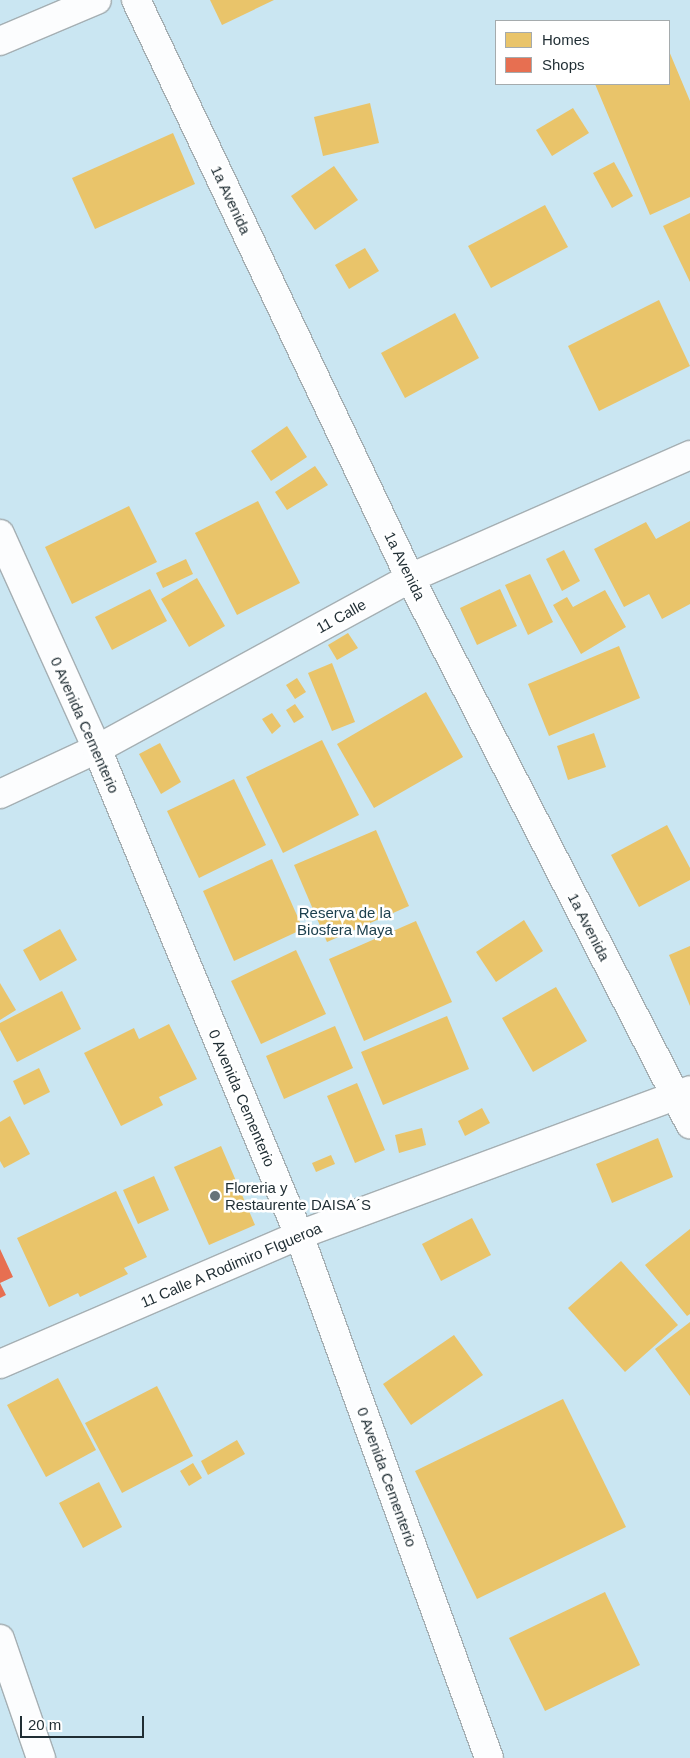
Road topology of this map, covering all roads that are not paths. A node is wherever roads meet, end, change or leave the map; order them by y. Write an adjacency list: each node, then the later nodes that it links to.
1 (97, 0): 3 (street)
2 (136, 0): 6 (street, 1a Avenida)
3 (0, 40)
4 (690, 455): 6 (street, 11 Calle)
5 (0, 534): 7 (street, 0 Avenida Cementerio)
6 (410, 578): 7 (street, 11 Calle); 9 (street, 1a Avenida)
7 (97, 749): 8 (street, 11 Calle); 11 (street, 0 Avenida Cementerio)
8 (0, 794)
9 (683, 1093): 10 (street, 1a Avenida); 11 (street, 11 Calle A Rodimiro FIgueroa)
10 (690, 1124)
11 (299, 1235): 12 (street, 11 Calle A Rodimiro FIgueroa); 15 (street, 0 Avenida Cementerio)
12 (0, 1364)
13 (0, 1639): 14 (street)
14 (41, 1758)
15 (489, 1758)

